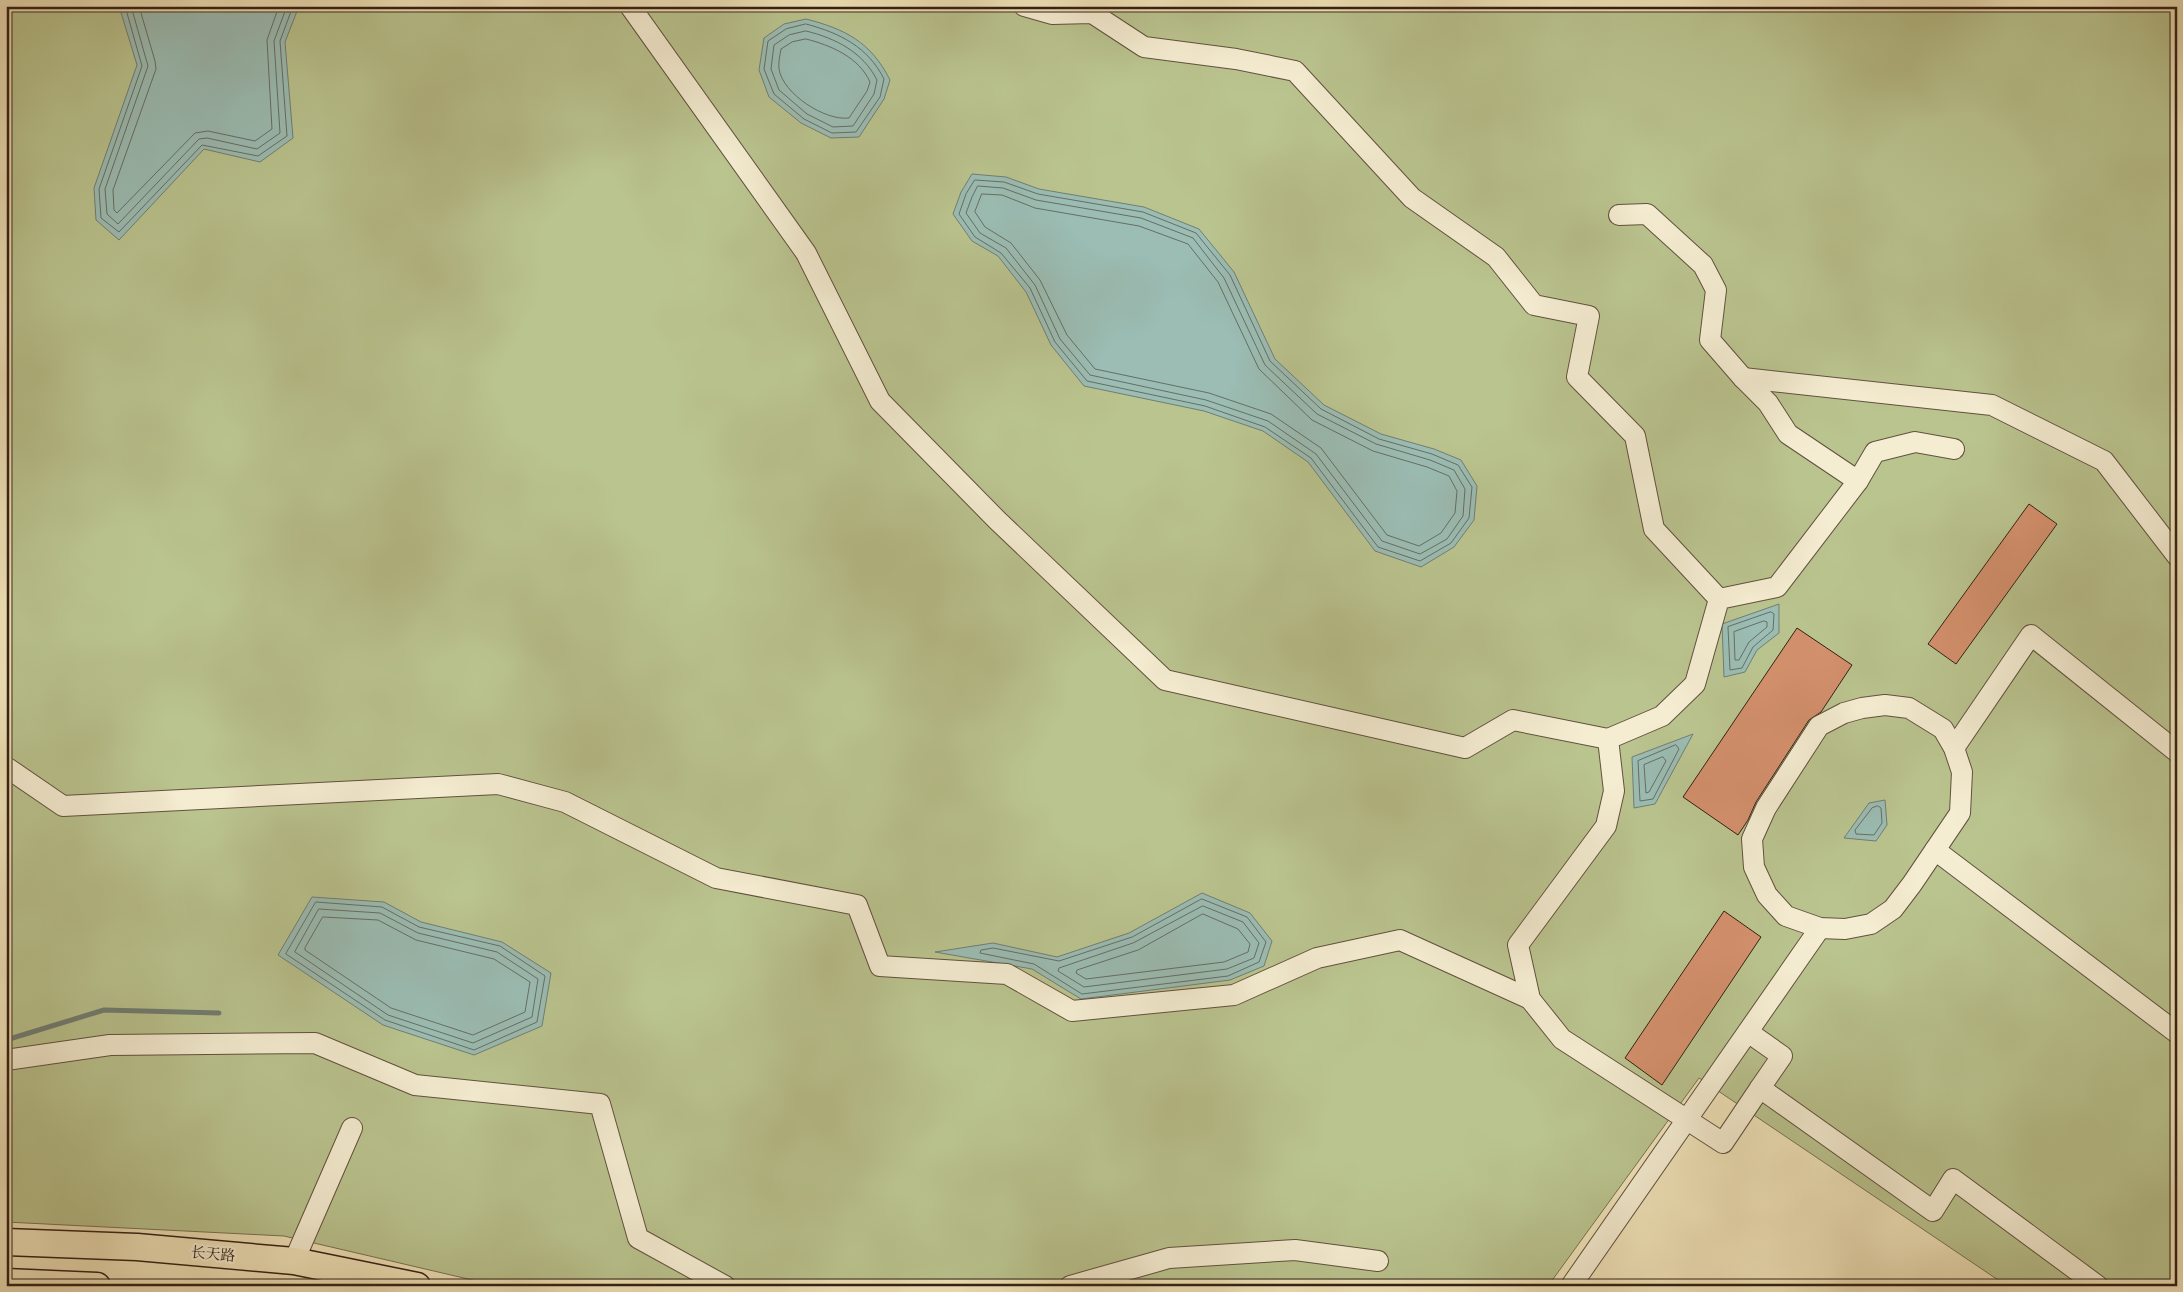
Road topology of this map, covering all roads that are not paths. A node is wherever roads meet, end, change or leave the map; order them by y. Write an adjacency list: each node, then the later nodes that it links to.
1 (630, 6): 9 (street)
2 (1024, 6): 8 (street)
3 (1619, 215): 4 (street)
4 (1742, 378): 6 (street); 7 (street)
5 (1954, 448): 6 (street)
6 (1858, 481): 8 (street)
7 (2177, 556)
8 (1719, 599): 9 (street)
9 (1608, 739): 15 (street)
10 (1954, 748): 11 (street); 13 (street); 14 (street)
11 (2177, 752)
12 (6, 767): 15 (street)
13 (1935, 850): 14 (street); 17 (street)
14 (1820, 928): 16 (street)
15 (1530, 999): 20 (street)
16 (1748, 1032): 19 (street); 20 (street)
17 (2177, 1033)
18 (6, 1060): 28 (street)
19 (1760, 1088): 20 (street); 31 (street)
20 (1688, 1119): 30 (street)
21 (352, 1128): 23 (street)
22 (6, 1242): 23 (main road, 长天路)
23 (294, 1261): 27 (main road, 长天路)
24 (1378, 1261): 29 (street)
25 (6, 1282): 26 (main road)
26 (97, 1286)
27 (417, 1286)
28 (726, 1286)
29 (1070, 1286)
30 (1571, 1286)
31 (2098, 1286)

